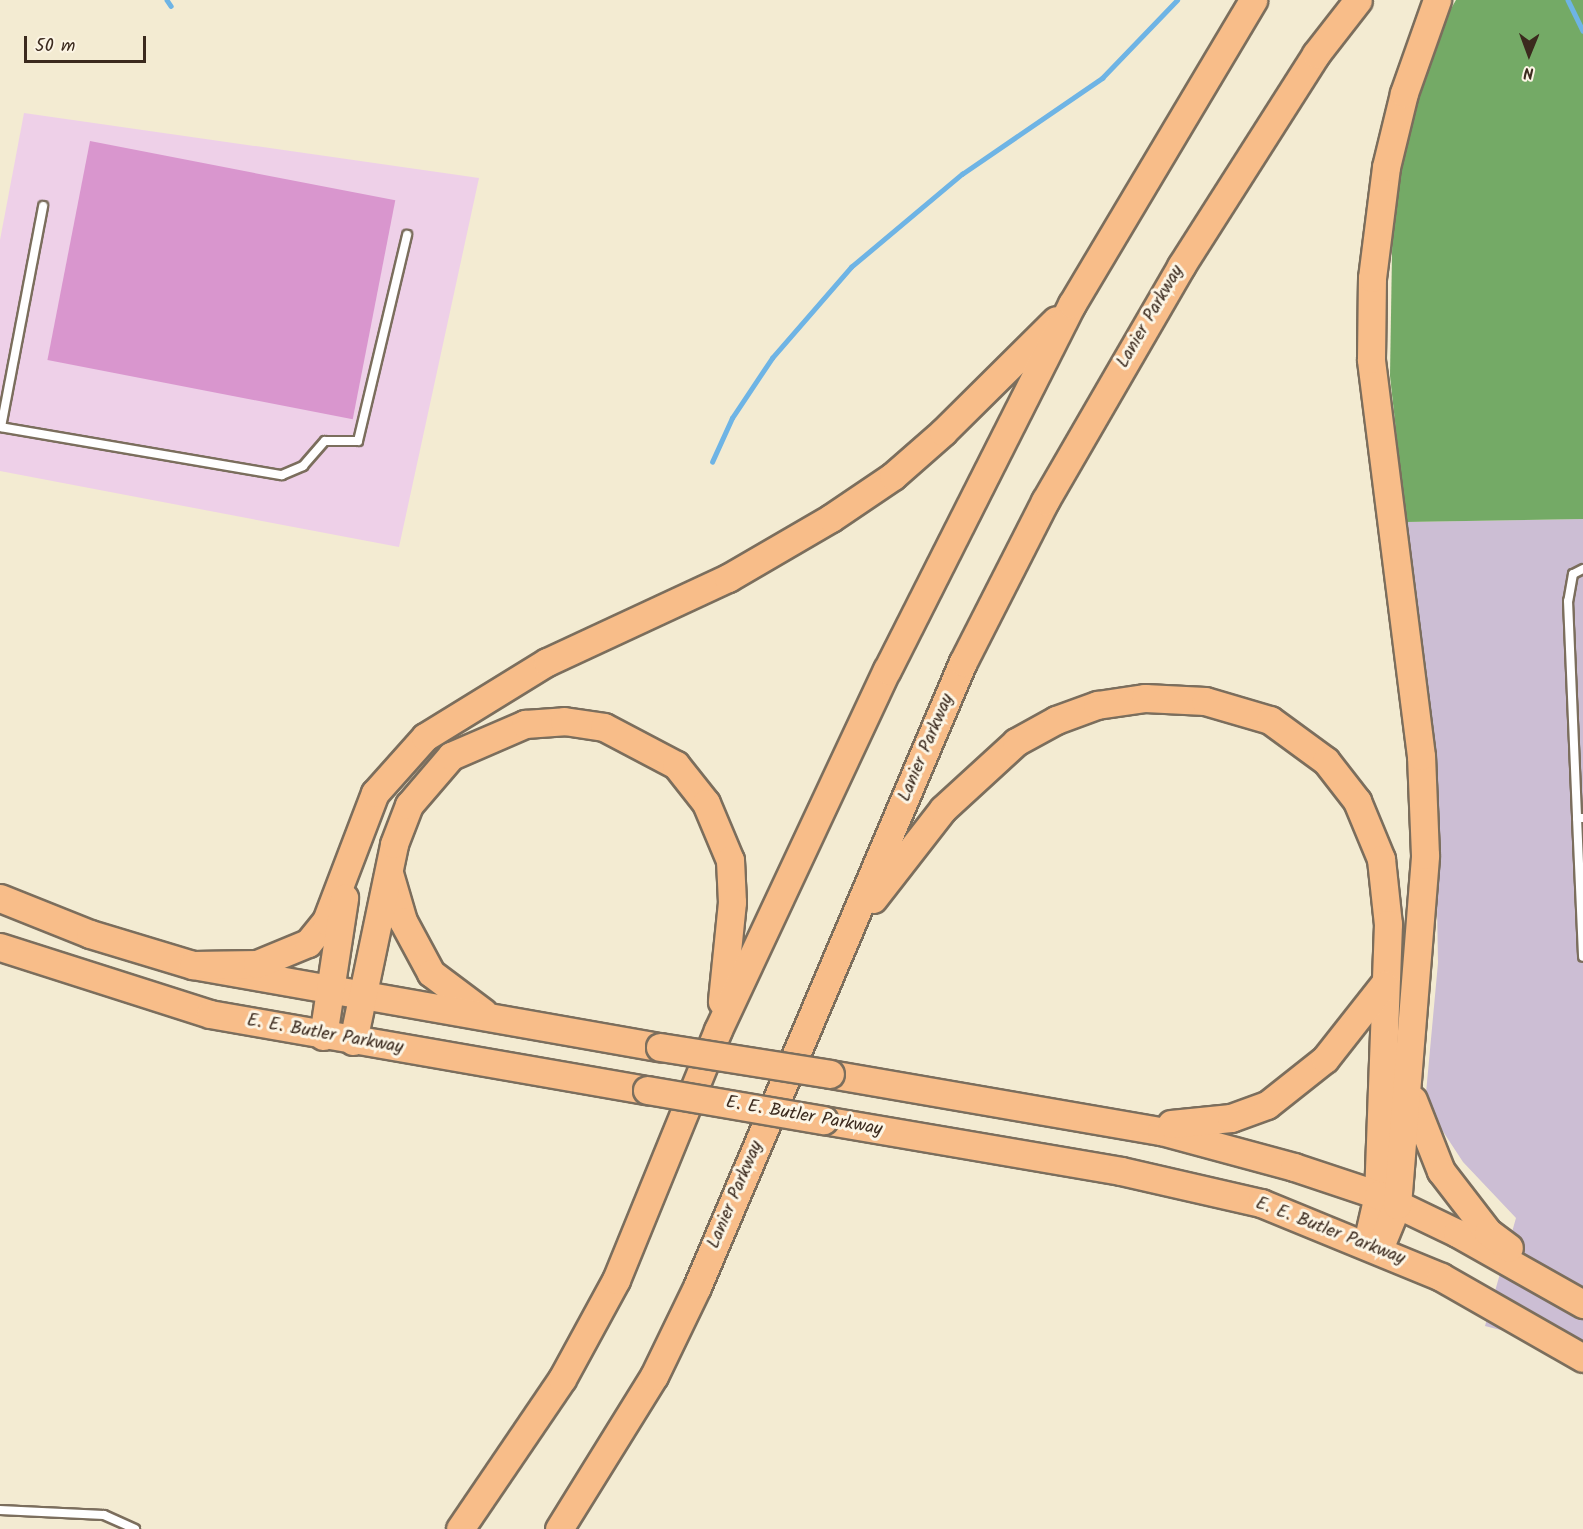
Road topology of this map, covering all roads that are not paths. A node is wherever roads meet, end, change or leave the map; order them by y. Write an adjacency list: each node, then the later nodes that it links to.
1 (1253, 0): 6 (highway)
2 (1358, 0): 13 (highway, Lanier Parkway)
3 (1437, 0): 24 (highway)
4 (43, 206): 7 (lane)
5 (407, 235): 7 (lane)
6 (1071, 304): 10 (highway); 21 (highway)
7 (1, 427)
8 (1583, 569): 9 (lane)
9 (1580, 818): 15 (lane)
10 (348, 858): 16 (highway); 18 (highway)
11 (388, 869): 19 (highway); 20 (highway); 21 (highway)
12 (0, 898): 16 (highway)
13 (850, 928): 17 (highway); 33 (highway, Lanier Parkway)
14 (0, 947): 22 (highway, E. E. Butler Parkway)
15 (1583, 957)
16 (193, 965): 18 (highway)
17 (1384, 984): 25 (highway); 26 (highway)
18 (331, 991): 19 (highway); 22 (highway)
19 (362, 996): 20 (highway); 23 (highway)
20 (500, 1022): 25 (highway, bridge)
21 (718, 1030): 32 (highway)
22 (323, 1036): 23 (highway, E. E. Butler Parkway)
23 (353, 1041): 27 (highway, E. E. Butler Parkway, bridge)
24 (1410, 1072): 26 (highway); 28 (highway)
25 (1062, 1113): 26 (highway)
26 (1387, 1200): 27 (highway); 28 (highway)
27 (1373, 1246): 29 (highway, E. E. Butler Parkway)
28 (1582, 1303)
29 (1583, 1358)
30 (0, 1510): 31 (lane)
31 (135, 1529)
32 (460, 1529)
33 (559, 1529)

